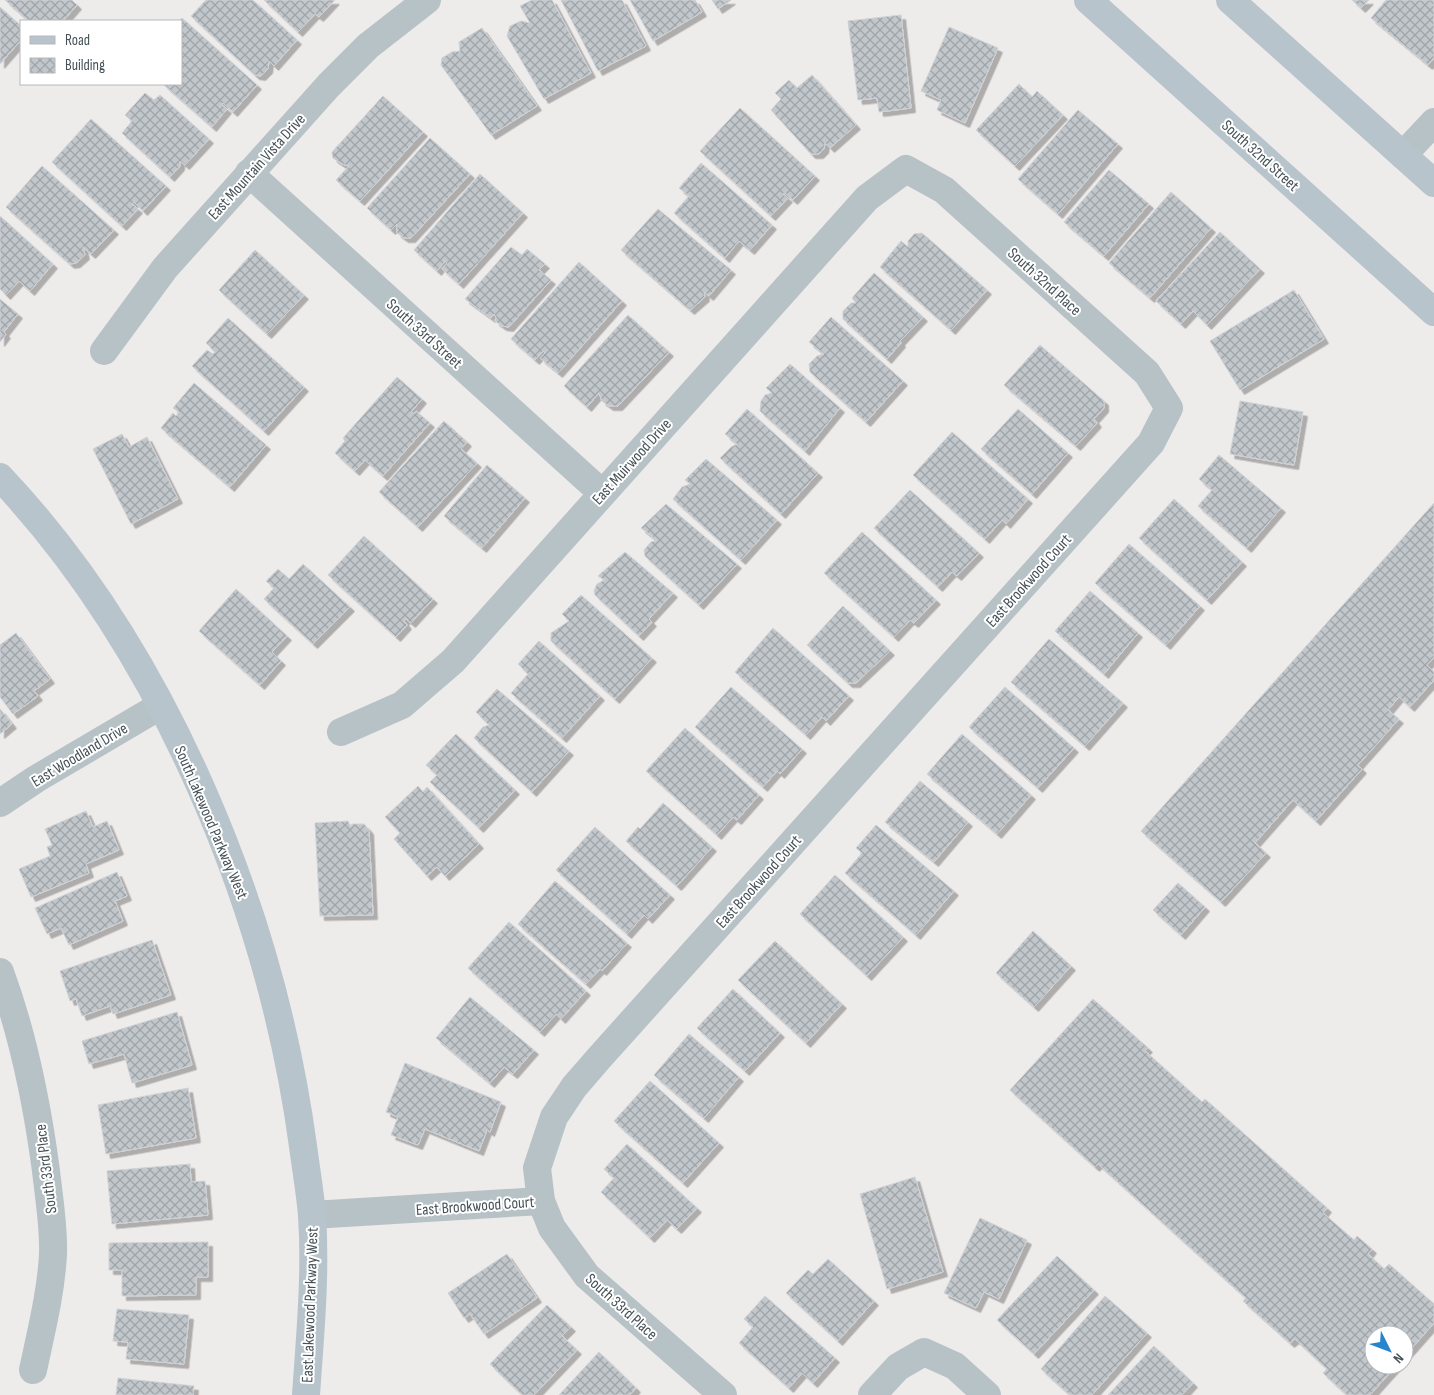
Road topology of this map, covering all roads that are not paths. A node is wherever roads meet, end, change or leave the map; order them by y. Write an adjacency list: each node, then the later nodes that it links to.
1 (427, 0): 7 (street, East Mountain Vista Drive)
2 (1088, 0): 9 (street, South 32nd Street)
3 (1230, 0): 5 (street)
4 (1434, 122): 5 (street)
5 (1403, 156): 8 (street)
6 (906, 169): 11 (street, South 32nd Place); 13 (street, East Muirwood Drive)
7 (249, 173): 10 (street, East Mountain Vista Drive); 13 (street, South 33rd Street)
8 (1434, 183)
9 (1434, 312)
10 (104, 351)
11 (1169, 408): 18 (street, East Brookwood Court)
12 (0, 477): 14 (street, South Lakewood Parkway West)
13 (602, 494): 15 (street, East Muirwood Drive)
14 (160, 706): 16 (street, East Woodland Drive); 19 (street, South Lakewood Parkway West)
15 (341, 732)
16 (0, 804)
17 (0, 972): 20 (street, South 33rd Place)
18 (541, 1201): 19 (street, East Brookwood Court); 22 (street, South 33rd Place)
19 (312, 1215): 21 (street, East Lakewood Parkway West)
20 (33, 1370)
21 (306, 1395)
22 (724, 1395)
23 (872, 1395): 24 (street)
24 (987, 1395)

